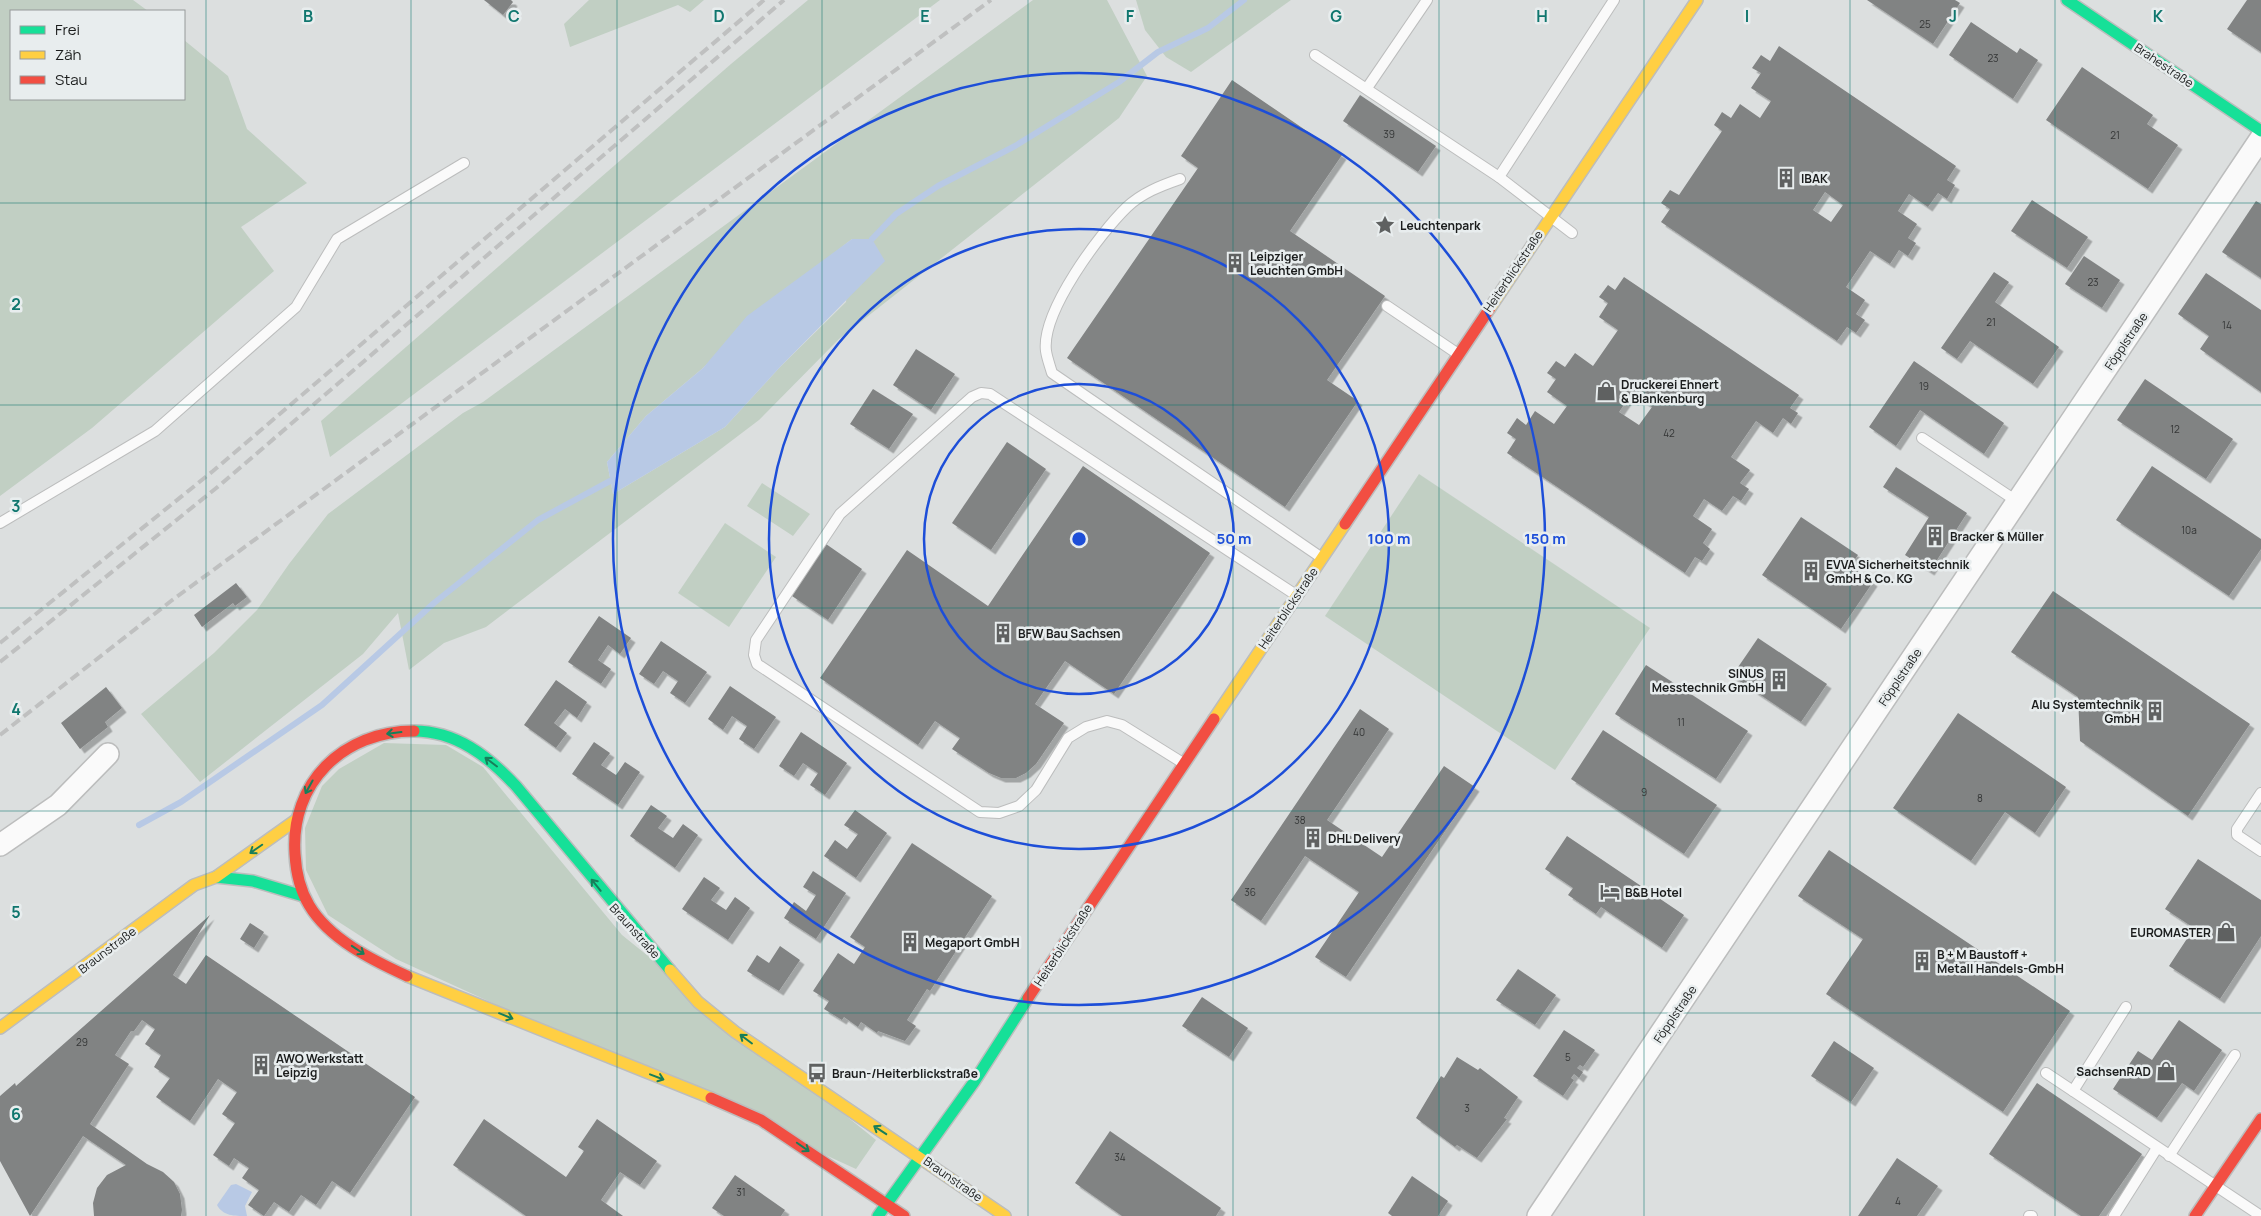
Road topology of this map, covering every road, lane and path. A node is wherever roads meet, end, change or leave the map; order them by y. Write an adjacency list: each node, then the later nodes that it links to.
1 (1427, 0): 6 (lane)
2 (1614, 0): 10 (lane)
3 (1697, 0): 12 (main road, Heiterblickstraße)
4 (2067, 0): 7 (main road, Brahestraße)
5 (1315, 55): 6 (lane)
6 (1367, 88): 10 (lane)
7 (2261, 131)
8 (2261, 138): 17 (street, Föpplstraße)
9 (464, 163): 18 (lane)
10 (1499, 177): 12 (lane)
11 (1180, 179): 19 (lane)
12 (1550, 216): 13 (lane); 15 (main road, Heiterblickstraße)
13 (1572, 233)
14 (1387, 306): 15 (lane)
15 (1458, 354): 19 (main road, Heiterblickstraße)
16 (1922, 438): 17 (lane)
17 (2018, 502): 43 (street, Föpplstraße)
18 (0, 523)
19 (1322, 558): 20 (main road, Heiterblickstraße)
20 (1297, 596): 22 (main road, Heiterblickstraße); 22 (lane)
21 (108, 754): 25 (street)
22 (1184, 764): 37 (main road, Heiterblickstraße)
23 (2261, 793): 26 (lane)
24 (296, 820): 27 (main road, Braunstraße, one-way to 27); 28 (main road, Braunstraße); 37 (main road, Braunstraße, one-way to 24)
25 (0, 845)
26 (2261, 851)
27 (216, 877): 28 (main road, Braunstraße); 30 (main road, Braunstraße)
28 (304, 896): 39 (main road, Braunstraße, one-way to 39)
29 (2126, 1007): 33 (lane)
30 (0, 1028)
31 (2235, 1055): 36 (lane)
32 (2046, 1073): 33 (lane)
33 (2073, 1091): 35 (lane)
34 (2261, 1119): 38 (main road)
35 (2157, 1148): 36 (lane); 44 (lane)
36 (2169, 1156): 38 (lane)
37 (921, 1157): 39 (main road, Heiterblickstraße); 42 (main road, Braunstraße)
38 (2215, 1186): 45 (main road); 46 (lane)
39 (887, 1204): 40 (main road, Heiterblickstraße); 41 (main road, Braunstraße)
40 (878, 1216)
41 (904, 1216)
42 (1005, 1216)
43 (1538, 1216)
44 (2114, 1216)
45 (2195, 1216)
46 (2261, 1216)

